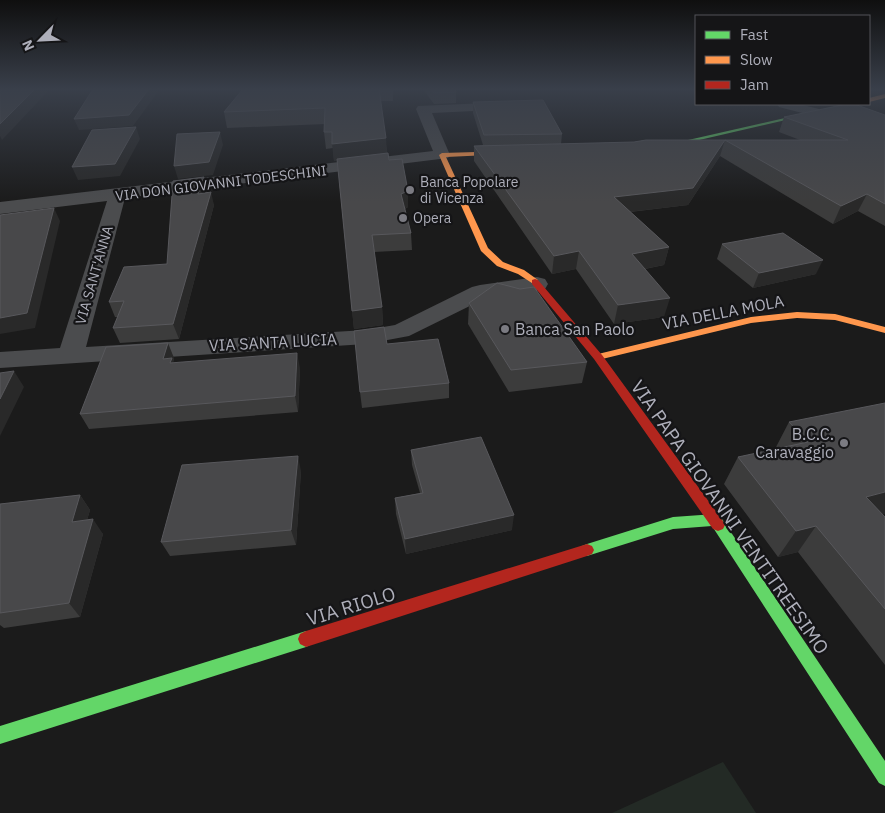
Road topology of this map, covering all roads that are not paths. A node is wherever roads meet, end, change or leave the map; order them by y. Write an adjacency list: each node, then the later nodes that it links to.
1 (430, 127): 5 (street)
2 (746, 127): 3 (street)
3 (645, 149)
4 (526, 153): 5 (street)
5 (442, 155): 6 (street, VIA DON GIOVANNI TODESCHINI); 8 (street, VIA PAPA GIOVANNI VENTITREESIMO)
6 (117, 196): 7 (street, VIA DON GIOVANNI TODESCHINI); 10 (street, VIA SANT'ANNA)
7 (0, 208)
8 (537, 284): 10 (street, VIA SANTA LUCIA); 11 (street, VIA PAPA GIOVANNI VENTITREESIMO)
9 (885, 330): 11 (street, VIA DELLA MOLA)
10 (71, 354): 12 (street, VIA SANTA LUCIA)
11 (598, 357): 13 (street, VIA PAPA GIOVANNI VENTITREESIMO)
12 (0, 360)
13 (715, 520): 14 (street, VIA RIOLO); 15 (street, VIA PAPA GIOVANNI VENTITREESIMO)
14 (0, 735)
15 (885, 777)

